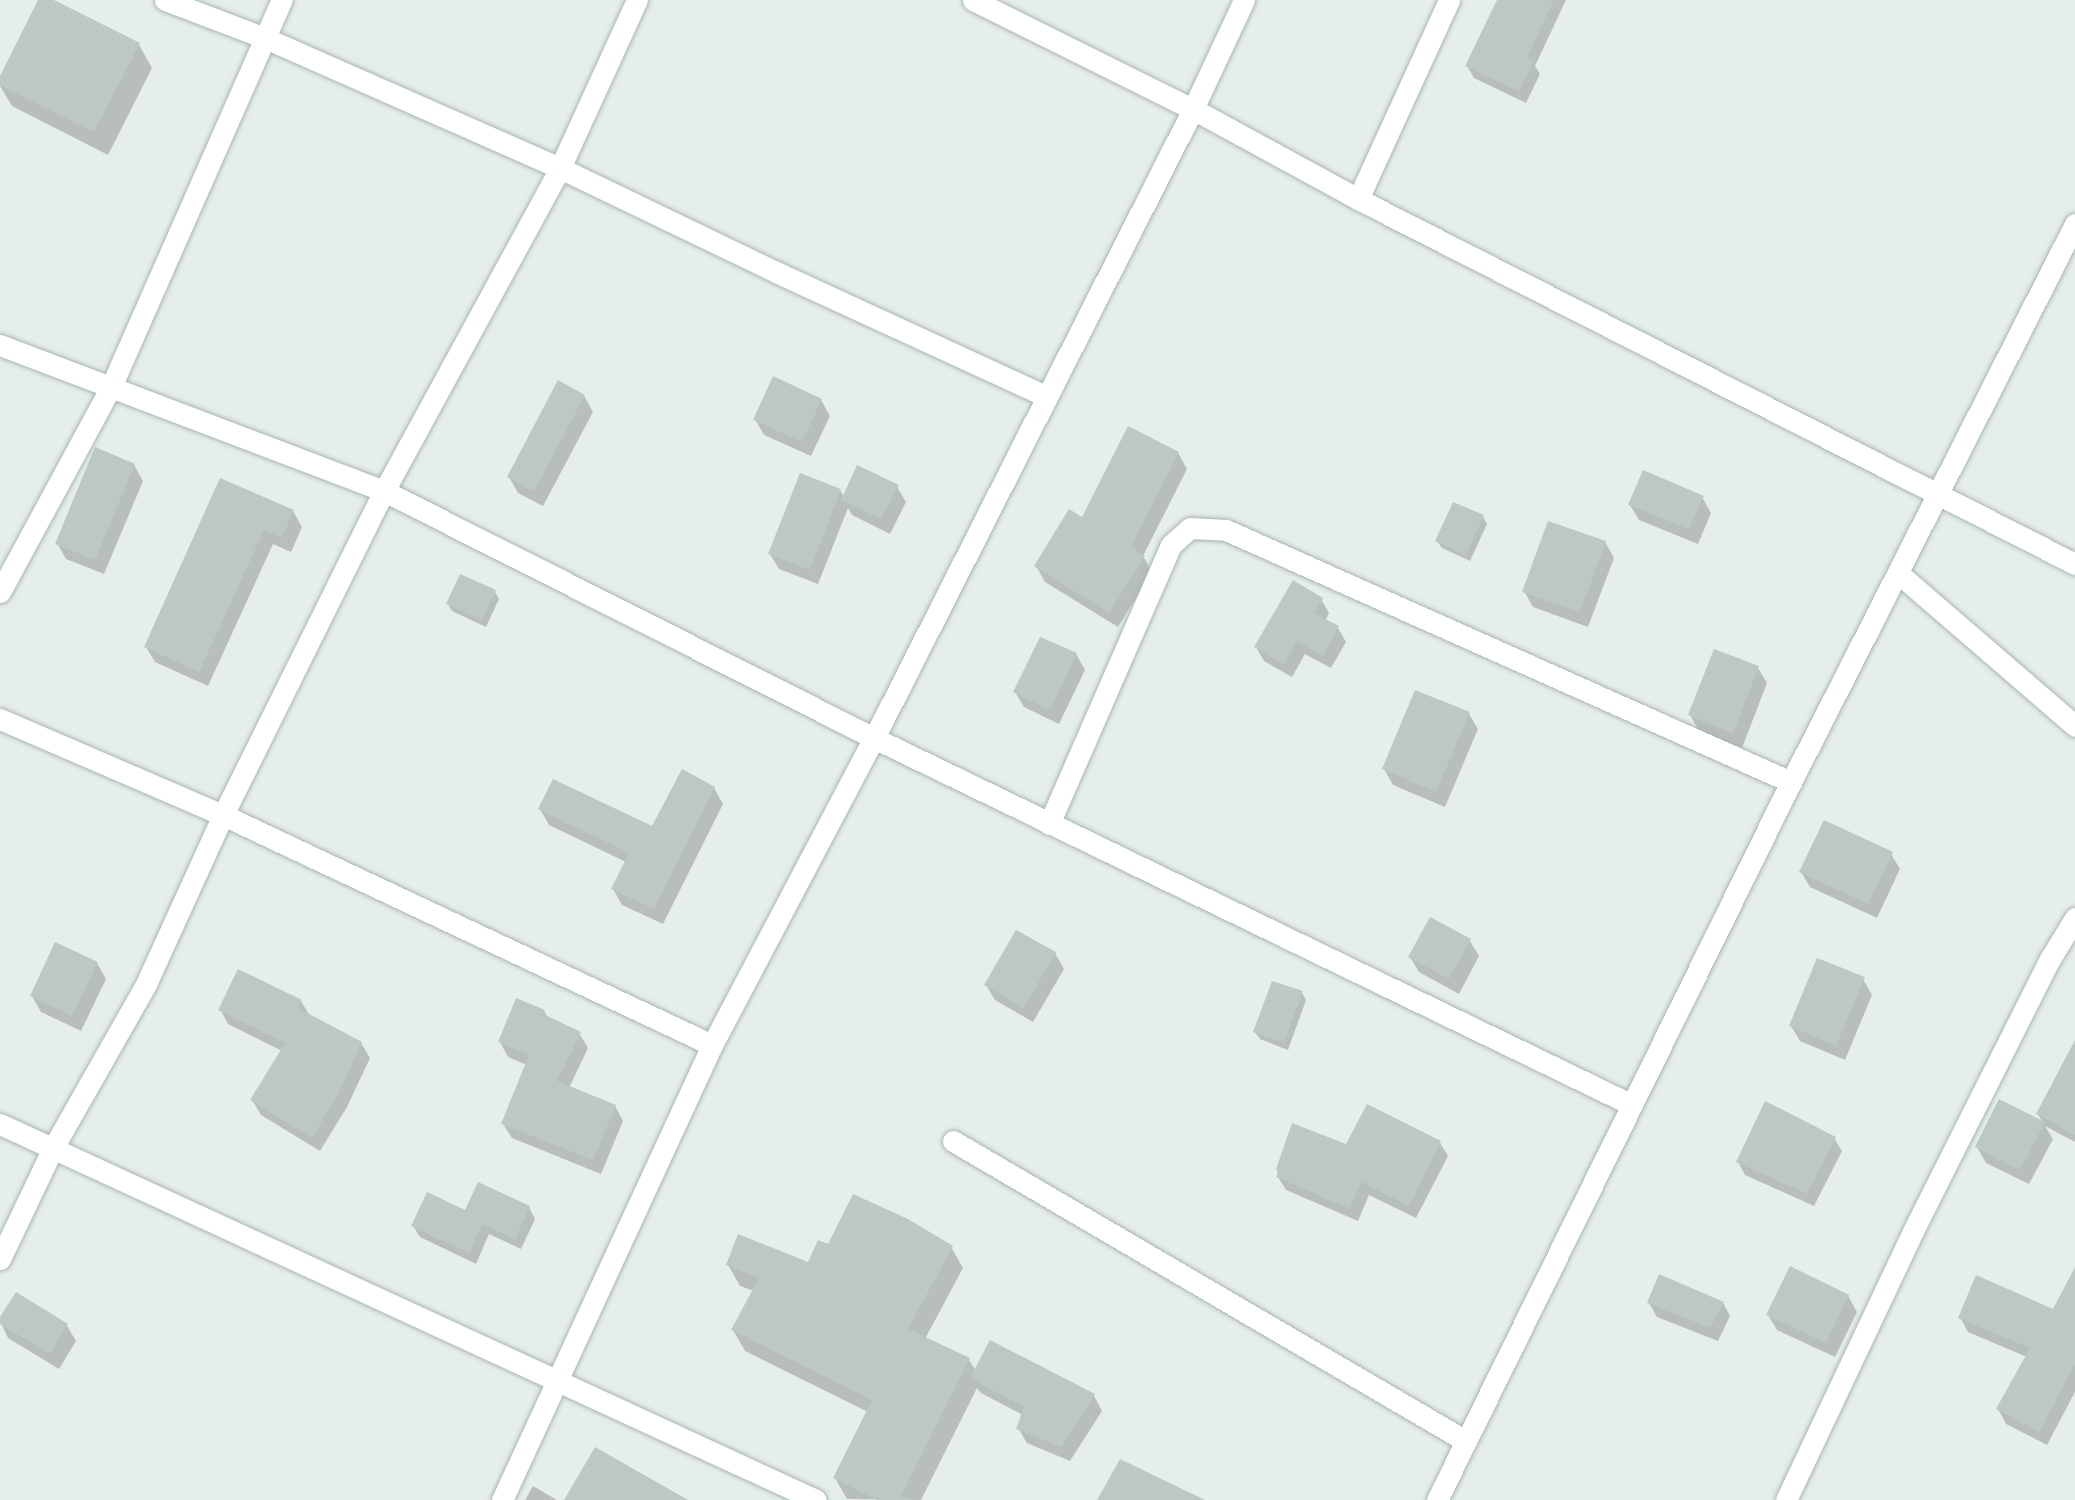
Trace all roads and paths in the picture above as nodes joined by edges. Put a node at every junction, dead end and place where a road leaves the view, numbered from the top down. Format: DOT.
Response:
graph roads {
  1 [pos="165,0"];
  2 [pos="282,0"];
  3 [pos="637,0"];
  4 [pos="973,0"];
  5 [pos="1244,0"];
  6 [pos="1449,0"];
  7 [pos="265,38"];
  8 [pos="1193,109"];
  9 [pos="560,168"];
  10 [pos="1358,199"];
  11 [pos="2075,224"];
  12 [pos="0,345"];
  13 [pos="111,387"];
  14 [pos="1046,396"];
  15 [pos="384,491"];
  16 [pos="1937,496"];
  17 [pos="2075,564"];
  18 [pos="1898,573"];
  19 [pos="0,592"];
  20 [pos="0,719"];
  21 [pos="2075,726"];
  22 [pos="874,738"];
  23 [pos="1791,782"];
  24 [pos="223,815"];
  25 [pos="1049,824"];
  26 [pos="2075,918"];
  27 [pos="712,1045"];
  28 [pos="1632,1105"];
  29 [pos="0,1124"];
  30 [pos="953,1141"];
  31 [pos="53,1148"];
  32 [pos="0,1259"];
  33 [pos="557,1381"];
  34 [pos="1464,1440"];
  35 [pos="502,1500"];
  36 [pos="816,1500"];
  37 [pos="1437,1500"];
  38 [pos="1786,1500"];
  1 -- 7 [label="street"];
  2 -- 7 [label="street"];
  3 -- 9 [label="street"];
  4 -- 8 [label="street"];
  5 -- 8 [label="street"];
  6 -- 10 [label="street"];
  7 -- 9 [label="street"];
  7 -- 13 [label="street"];
  8 -- 10 [label="street"];
  8 -- 14 [label="street"];
  9 -- 14 [label="street"];
  9 -- 15 [label="street"];
  10 -- 16 [label="street"];
  11 -- 16 [label="street"];
  12 -- 13 [label="street"];
  13 -- 15 [label="street"];
  13 -- 19 [label="street"];
  14 -- 22 [label="street"];
  15 -- 22 [label="street"];
  15 -- 24 [label="street"];
  16 -- 17 [label="street"];
  16 -- 18 [label="street"];
  18 -- 21 [label="street"];
  18 -- 23 [label="street"];
  20 -- 24 [label="street"];
  22 -- 25 [label="street"];
  22 -- 27 [label="street"];
  23 -- 25 [label="street"];
  23 -- 28 [label="street"];
  24 -- 27 [label="street"];
  24 -- 31 [label="street"];
  25 -- 28 [label="street"];
  26 -- 38 [label="street"];
  27 -- 33 [label="street"];
  28 -- 34 [label="street"];
  29 -- 31 [label="street"];
  30 -- 34 [label="street"];
  31 -- 32 [label="street"];
  31 -- 33 [label="street"];
  33 -- 35 [label="street"];
  33 -- 36 [label="street"];
  34 -- 37 [label="street"];
}
